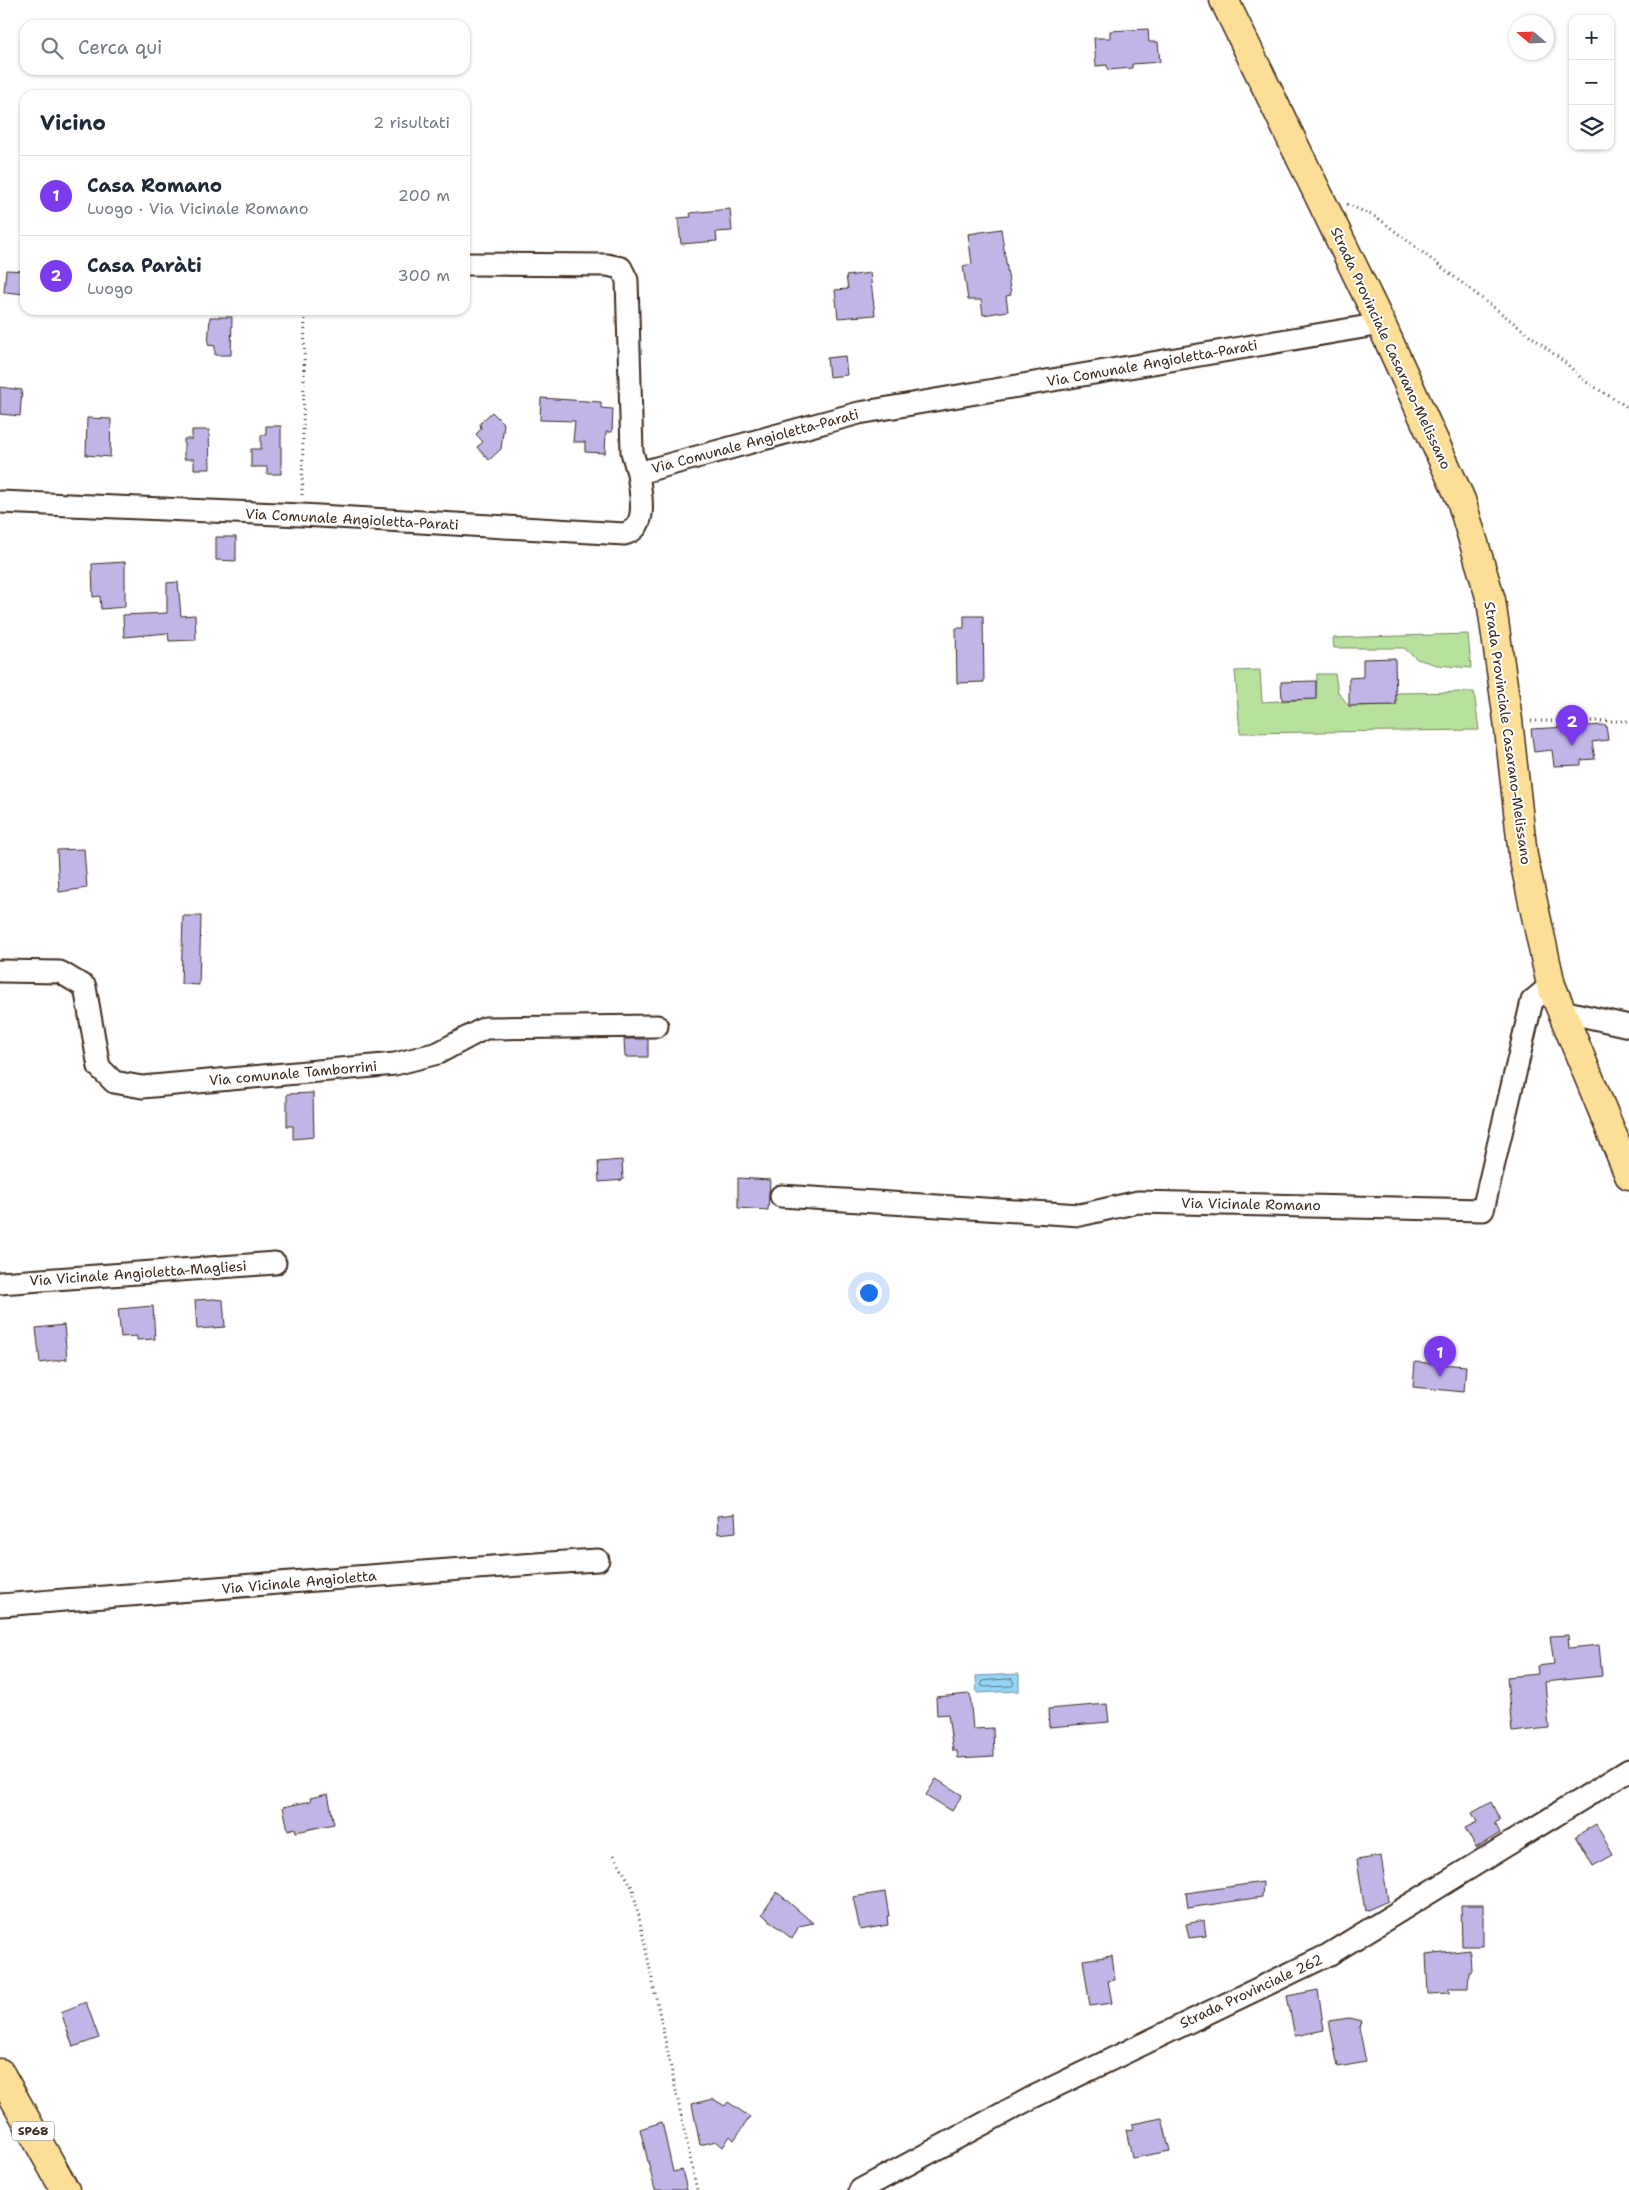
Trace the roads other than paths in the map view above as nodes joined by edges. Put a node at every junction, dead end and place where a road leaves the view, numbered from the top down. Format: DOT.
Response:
graph roads {
  1 [pos="1224,0"];
  2 [pos="470,264"];
  3 [pos="1381,324"];
  4 [pos="638,473"];
  5 [pos="0,502"];
  6 [pos="0,971"];
  7 [pos="1551,985"];
  8 [pos="1562,1011"];
  9 [pos="657,1026"];
  10 [pos="1629,1026"];
  11 [pos="1629,1175"];
  12 [pos="780,1196"];
  13 [pos="275,1263"];
  14 [pos="0,1283"];
  15 [pos="598,1560"];
  16 [pos="0,1605"];
  17 [pos="1629,1770"];
  18 [pos="0,2073"];
  19 [pos="65,2190"];
  20 [pos="860,2190"];
  1 -- 3 [label="main road, Strada Provinciale Casarano-Melissano"];
  2 -- 4 [label="street"];
  3 -- 4 [label="street, Via Comunale Angioletta-Parati"];
  3 -- 7 [label="main road, Strada Provinciale Casarano-Melissano"];
  4 -- 5 [label="street, Via Comunale Angioletta-Parati"];
  6 -- 9 [label="street, Via comunale Tamborrini"];
  7 -- 8 [label="main road, Strada Provinciale Casarano-Melissano"];
  7 -- 12 [label="street, Via Vicinale Romano"];
  8 -- 10 [label="street"];
  8 -- 11 [label="main road, Strada Provinciale Casarano-Melissano"];
  13 -- 14 [label="street, Via Vicinale Angioletta-Magliesi"];
  15 -- 16 [label="street, Via Vicinale Angioletta"];
  17 -- 20 [label="street, Strada Provinciale 262"];
  18 -- 19 [label="main road, SP68"];
}
